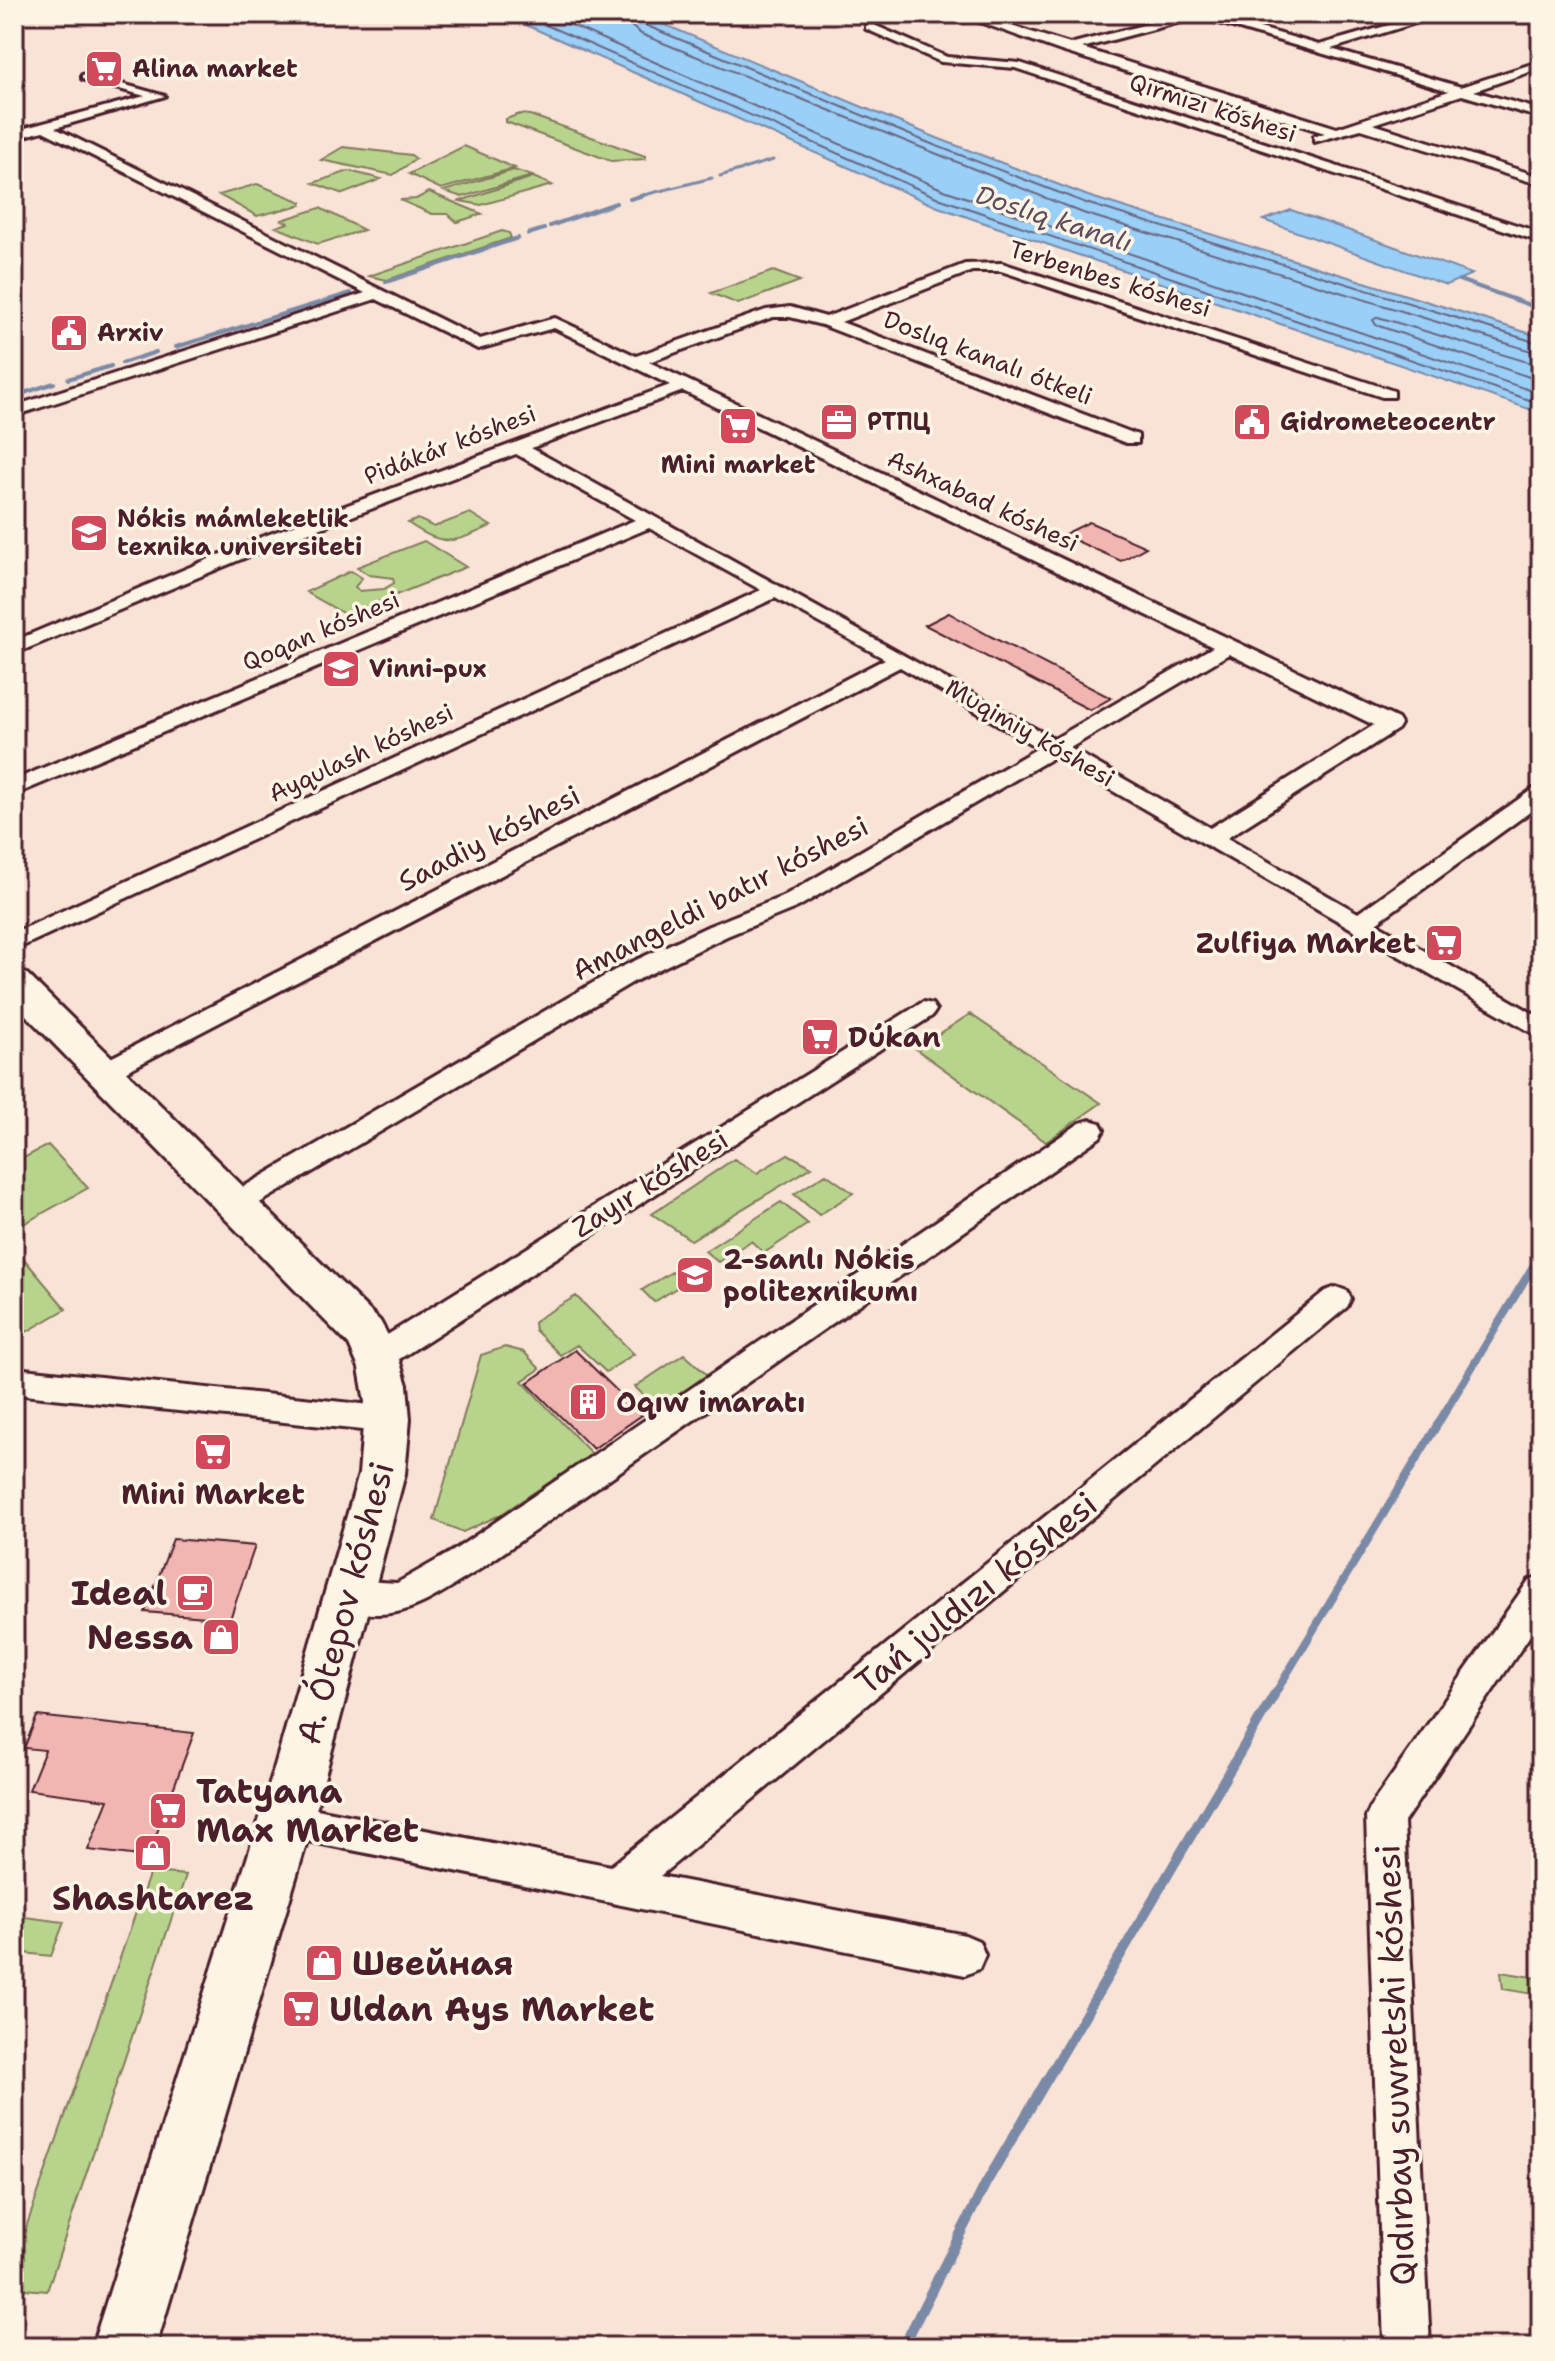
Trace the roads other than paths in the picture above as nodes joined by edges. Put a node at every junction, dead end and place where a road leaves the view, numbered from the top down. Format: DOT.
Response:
graph roads {
  1 [pos="962,14"];
  2 [pos="1138,14"];
  3 [pos="1199,14"];
  4 [pos="1440,14"];
  5 [pos="1166,22"];
  6 [pos="870,27"];
  7 [pos="1065,49"];
  8 [pos="1320,49"];
  9 [pos="1541,64"];
  10 [pos="86,77"];
  11 [pos="1462,90"];
  12 [pos="1541,114"];
  13 [pos="1359,124"];
  14 [pos="46,128"];
  15 [pos="1336,132"];
  16 [pos="14,135"];
  17 [pos="1277,153"];
  18 [pos="1541,181"];
  19 [pos="1539,236"];
  20 [pos="380,293"];
  21 [pos="827,322"];
  22 [pos="637,361"];
  23 [pos="684,385"];
  24 [pos="1388,394"];
  25 [pos="14,411"];
  26 [pos="1132,439"];
  27 [pos="514,446"];
  28 [pos="649,521"];
  29 [pos="774,591"];
  30 [pos="1231,645"];
  31 [pos="14,648"];
  32 [pos="900,659"];
  33 [pos="1057,748"];
  34 [pos="14,788"];
  35 [pos="1541,794"];
  36 [pos="1211,838"];
  37 [pos="1359,924"];
  38 [pos="14,942"];
  39 [pos="14,982"];
  40 [pos="923,1010"];
  41 [pos="1541,1029"];
  42 [pos="106,1071"];
  43 [pos="1090,1130"];
  44 [pos="236,1204"];
  45 [pos="1336,1299"];
  46 [pos="379,1356"];
  47 [pos="14,1381"];
  48 [pos="391,1420"];
  49 [pos="1541,1591"];
  50 [pos="348,1595"];
  51 [pos="286,1821"];
  52 [pos="616,1887"];
  53 [pos="965,1955"];
  54 [pos="124,2347"];
  55 [pos="1407,2347"];
  1 -- 7 [label="street"];
  2 -- 5 [label="street"];
  3 -- 5 [label="street"];
  3 -- 8 [label="street"];
  4 -- 8 [label="street"];
  5 -- 7 [label="street"];
  6 -- 17 [label="street, Qırmızı kóshesi"];
  7 -- 15 [label="street"];
  8 -- 11 [label="street"];
  9 -- 11 [label="street"];
  10 -- 14 [label="street"];
  11 -- 12 [label="street"];
  11 -- 13 [label="street"];
  13 -- 15 [label="street"];
  13 -- 18 [label="street"];
  14 -- 16 [label="street"];
  14 -- 20 [label="street"];
  15 -- 17 [label="street"];
  17 -- 19 [label="street, Qırmızı kóshesi"];
  20 -- 22 [label="street, Ashxabad kóshesi"];
  20 -- 25 [label="street"];
  21 -- 22 [label="street"];
  21 -- 24 [label="street, Terbenbes kóshesi"];
  21 -- 26 [label="street, Doslıq kanalı ótkeli"];
  22 -- 23 [label="street, Ashxabad kóshesi"];
  23 -- 27 [label="street, Pidákár kóshesi"];
  23 -- 30 [label="street, Ashxabad kóshesi"];
  27 -- 28 [label="street, Muqimiy kóshesi"];
  27 -- 31 [label="street, Pidákár kóshesi"];
  28 -- 29 [label="street, Muqimiy kóshesi"];
  28 -- 34 [label="street, Qoqan kóshesi"];
  29 -- 32 [label="street, Muqimiy kóshesi"];
  29 -- 38 [label="street, Ayqulash kóshesi"];
  30 -- 33 [label="street, Amangeldi batır kóshesi"];
  30 -- 36 [label="street, Ashxabad kóshesi"];
  32 -- 33 [label="street, Muqimiy kóshesi"];
  32 -- 42 [label="street, Saadiy kóshesi"];
  33 -- 36 [label="street, Muqimiy kóshesi"];
  33 -- 44 [label="street, Amangeldi batır kóshesi"];
  35 -- 37 [label="street"];
  36 -- 37 [label="street, Muqimiy kóshesi"];
  37 -- 41 [label="street, Muqimiy kóshesi"];
  39 -- 42 [label="main road, A. Ótepov kóshesi"];
  40 -- 46 [label="street, Zayır kóshesi"];
  42 -- 44 [label="main road, A. Ótepov kóshesi"];
  43 -- 50 [label="street"];
  44 -- 46 [label="main road, A. Ótepov kóshesi"];
  45 -- 52 [label="street, Tań juldızı kóshesi"];
  46 -- 48 [label="main road, A. Ótepov kóshesi"];
  47 -- 48 [label="street"];
  48 -- 50 [label="main road, A. Ótepov kóshesi"];
  49 -- 55 [label="street, Qıdırbay suwretshi kóshesi"];
  50 -- 51 [label="main road, A. Ótepov kóshesi"];
  51 -- 52 [label="street"];
  51 -- 54 [label="main road, A. Ótepov kóshesi"];
  52 -- 53 [label="street"];
}
